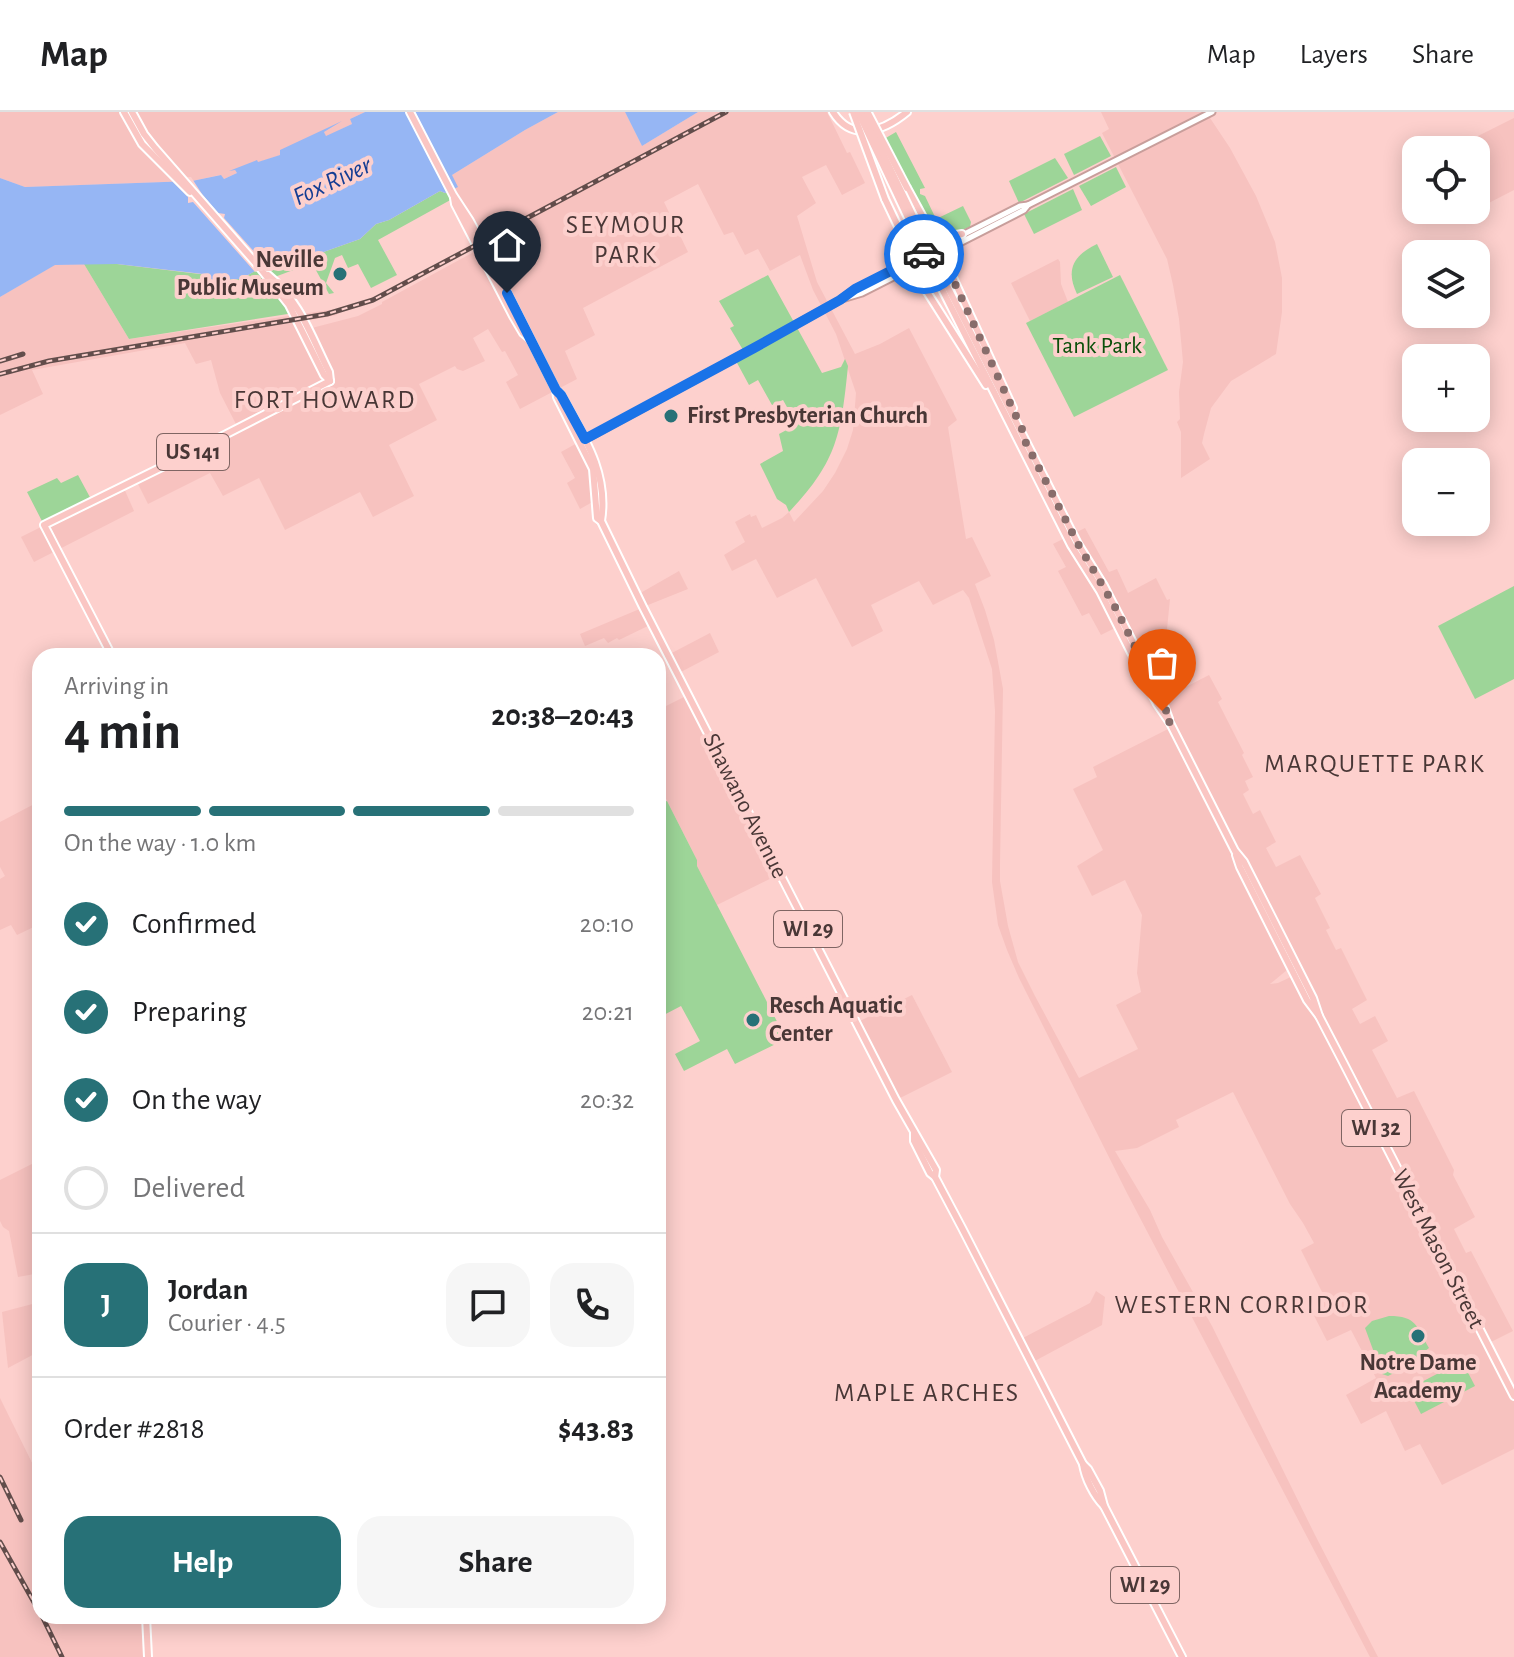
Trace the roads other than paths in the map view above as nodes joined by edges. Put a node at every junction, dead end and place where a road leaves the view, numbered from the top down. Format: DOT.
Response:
graph roads {
  1 [pos="124,112"];
  2 [pos="132,112"];
  3 [pos="410,112"];
  4 [pos="833,112"];
  5 [pos="860,112"];
  6 [pos="907,112"];
  7 [pos="1212,112"];
  8 [pos="175,174"];
  9 [pos="1028,205"];
  10 [pos="926,222"];
  11 [pos="962,234"];
  12 [pos="940,250"];
  13 [pos="914,263"];
  14 [pos="901,273"];
  15 [pos="840,300"];
  16 [pos="934,301"];
  17 [pos="1021,439"];
  18 [pos="582,441"];
  19 [pos="55,520"];
  20 [pos="50,535"];
  21 [pos="108,648"];
  22 [pos="664,648"];
  23 [pos="666,652"];
  24 [pos="1514,1396"];
  25 [pos="146,1624"];
  26 [pos="148,1657"];
  27 [pos="1182,1657"];
  1 -- 8 [label="main road, US 141"];
  2 -- 8 [label="main road, US 141"];
  3 -- 18 [label="main road, WI 29"];
  4 -- 6 [label="main road"];
  5 -- 10 [label="main road, bridge"];
  5 -- 13 [label="main road, bridge"];
  5 -- 17 [label="main road, West Mason Street, bridge"];
  7 -- 9 [label="main road"];
  8 -- 19 [label="main road, US 141"];
  9 -- 11 [label="main road"];
  9 -- 12 [label="main road"];
  10 -- 11 [label="main road"];
  10 -- 12 [label="main road"];
  11 -- 12 [label="main road"];
  12 -- 13 [label="main road"];
  12 -- 17 [label="main road, WI 32"];
  13 -- 14 [label="main road"];
  13 -- 15 [label="main road"];
  13 -- 16 [label="main road, WI 32"];
  14 -- 15 [label="main road"];
  14 -- 16 [label="main road"];
  15 -- 18 [label="main road"];
  16 -- 17 [label="main road, WI 32"];
  17 -- 24 [label="main road, West Mason Street / WI 32"];
  18 -- 22 [label="main road, Shawano Avenue / WI 29"];
  19 -- 20 [label="main road"];
  19 -- 20 [label="main road, US 141"];
  20 -- 21 [label="main road, US 141"];
  23 -- 27 [label="main road, Shawano Avenue / WI 29"];
  25 -- 26 [label="main road"];
}
